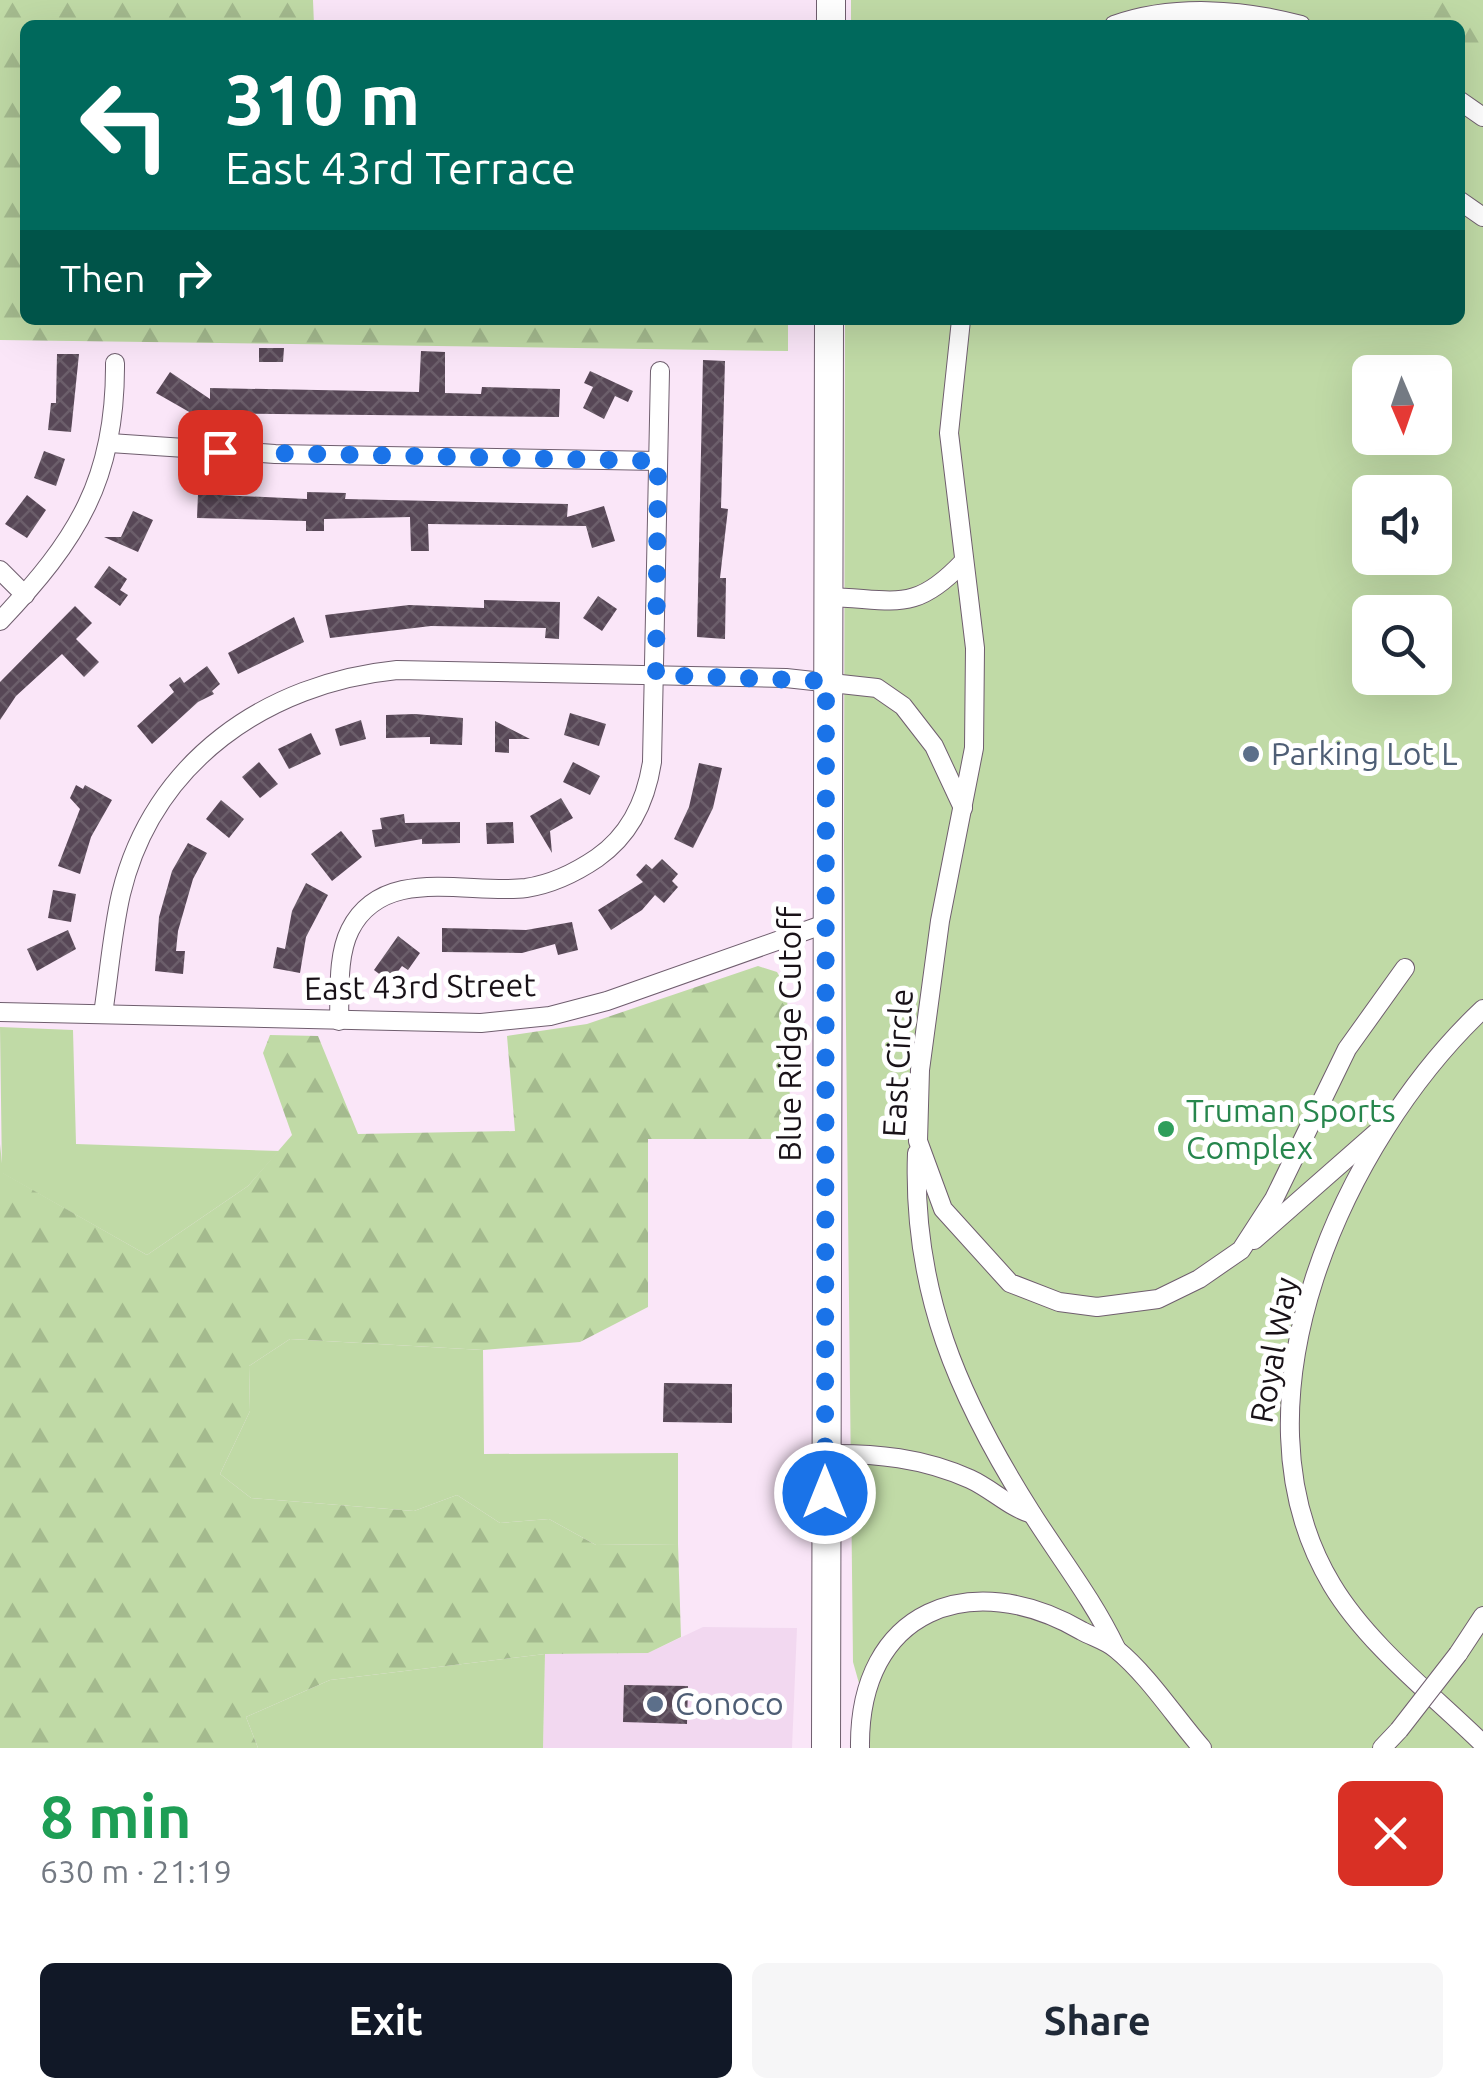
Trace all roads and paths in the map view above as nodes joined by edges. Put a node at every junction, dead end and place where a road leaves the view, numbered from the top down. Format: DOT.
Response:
graph roads {
  1 [pos="1141,20"];
  2 [pos="1284,20"];
  3 [pos="829,325"];
  4 [pos="960,325"];
  5 [pos="116,363"];
  6 [pos="660,371"];
  7 [pos="110,443"];
  8 [pos="658,461"];
  9 [pos="963,562"];
  10 [pos="0,570"];
  11 [pos="25,595"];
  12 [pos="829,596"];
  13 [pos="0,621"];
  14 [pos="656,675"];
  15 [pos="826,681"];
  16 [pos="964,809"];
  17 [pos="826,924"];
  18 [pos="1406,968"];
  19 [pos="1483,1010"];
  20 [pos="0,1012"];
  21 [pos="103,1014"];
  22 [pos="339,1020"];
  23 [pos="1391,1119"];
  24 [pos="918,1141"];
  25 [pos="1241,1250"];
  26 [pos="825,1454"];
  27 [pos="1032,1514"];
  28 [pos="1483,1616"];
  29 [pos="1116,1648"];
  30 [pos="1483,1744"];
  31 [pos="826,1748"];
  32 [pos="860,1748"];
  33 [pos="1202,1748"];
  34 [pos="1382,1748"];
  1 -- 2 [label="street"];
  3 -- 12 [label="main road, Blue Ridge Cutoff"];
  4 -- 9 [label="street, East Circle"];
  5 -- 7 [label="street"];
  6 -- 8 [label="street"];
  7 -- 8 [label="street"];
  7 -- 11 [label="street"];
  8 -- 14 [label="street"];
  9 -- 12 [label="street"];
  9 -- 16 [label="street, East Circle"];
  10 -- 11 [label="street"];
  11 -- 13 [label="street"];
  12 -- 15 [label="main road, Blue Ridge Cutoff"];
  14 -- 15 [label="street"];
  14 -- 21 [label="street"];
  14 -- 22 [label="street"];
  15 -- 16 [label="street"];
  15 -- 17 [label="main road, Blue Ridge Cutoff"];
  16 -- 24 [label="street, East Circle"];
  17 -- 22 [label="street, East 43rd Street"];
  17 -- 26 [label="main road, Blue Ridge Cutoff"];
  18 -- 25 [label="street, East Circle"];
  19 -- 23 [label="street, Royal Way"];
  20 -- 21 [label="street, East 43rd Street"];
  21 -- 22 [label="street, East 43rd Street"];
  23 -- 25 [label="street, East Circle"];
  23 -- 30 [label="street, Royal Way"];
  24 -- 25 [label="street, East Circle"];
  24 -- 27 [label="street"];
  26 -- 27 [label="street"];
  26 -- 31 [label="main road, Blue Ridge Cutoff"];
  27 -- 29 [label="street"];
  28 -- 34 [label="street, bridge"];
  29 -- 32 [label="street"];
  29 -- 33 [label="street"];
}
